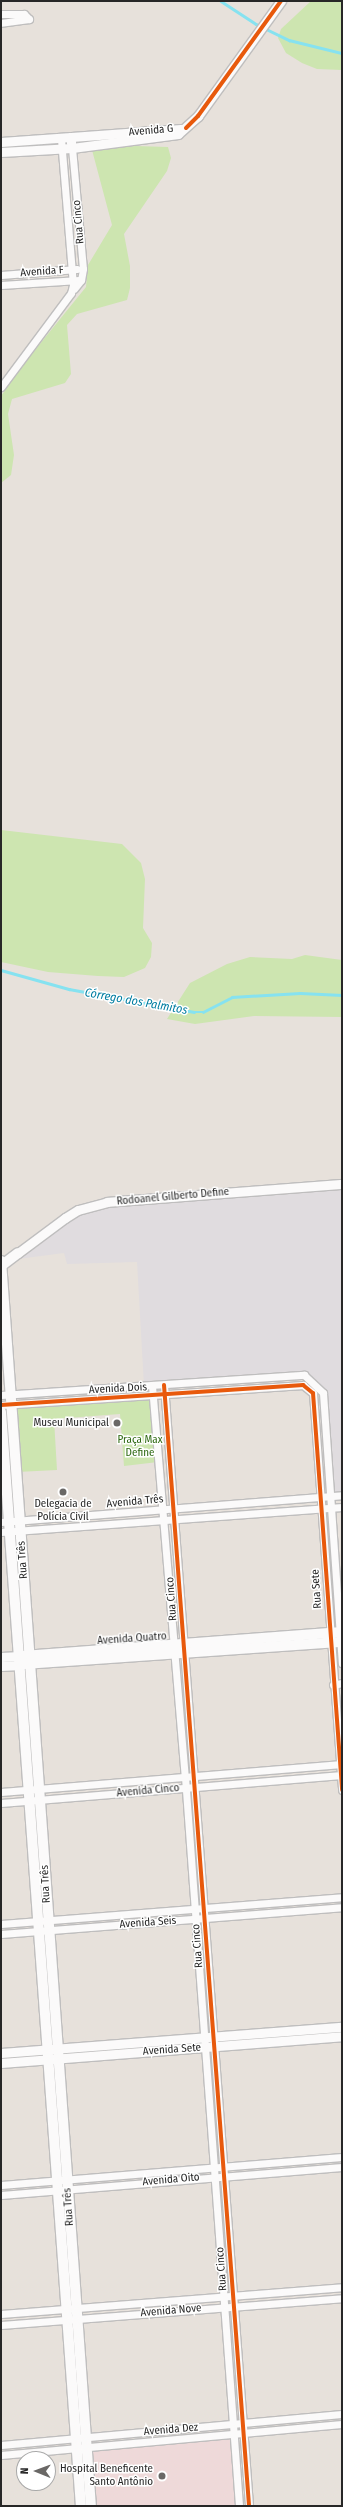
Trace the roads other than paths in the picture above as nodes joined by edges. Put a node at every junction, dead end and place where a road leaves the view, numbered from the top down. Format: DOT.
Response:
graph roads {
  1 [pos="281,1"];
  2 [pos="1,14"];
  3 [pos="1,23"];
  4 [pos="186,128"];
  5 [pos="66,138"];
  6 [pos="1,142"];
  7 [pos="72,148"];
  8 [pos="61,149"];
  9 [pos="1,152"];
  10 [pos="83,269"];
  11 [pos="74,270"];
  12 [pos="1,275"];
  13 [pos="77,280"];
  14 [pos="1,285"];
  15 [pos="1,387"];
  16 [pos="342,1184"];
  17 [pos="18,1253"];
  18 [pos="1,1256"];
  19 [pos="1,1261"];
  20 [pos="1,1266"];
  21 [pos="164,1385"];
  22 [pos="152,1386"];
  23 [pos="310,1386"];
  24 [pos="165,1394"];
  25 [pos="152,1396"];
  26 [pos="6,1399"];
  27 [pos="1,1412"];
  28 [pos="315,1420"];
  29 [pos="324,1420"];
  30 [pos="326,1452"];
  31 [pos="317,1454"];
  32 [pos="342,1495"];
  33 [pos="329,1496"];
  34 [pos="320,1497"];
  35 [pos="342,1506"];
  36 [pos="174,1508"];
  37 [pos="320,1508"];
  38 [pos="330,1508"];
  39 [pos="163,1509"];
  40 [pos="175,1519"];
  41 [pos="164,1520"];
  42 [pos="20,1521"];
  43 [pos="5,1527"];
  44 [pos="21,1531"];
  45 [pos="333,1550"];
  46 [pos="323,1551"];
  47 [pos="329,1632"];
  48 [pos="341,1632"];
  49 [pos="269,1642"];
  50 [pos="337,1643"];
  51 [pos="179,1649"];
  52 [pos="1,1657"];
  53 [pos="25,1660"];
  54 [pos="342,1663"];
  55 [pos="1,1666"];
  56 [pos="342,1683"];
  57 [pos="333,1684"];
  58 [pos="188,1699"];
  59 [pos="178,1700"];
  60 [pos="339,1721"];
  61 [pos="181,1734"];
  62 [pos="191,1734"];
  63 [pos="341,1765"];
  64 [pos="341,1775"];
  65 [pos="185,1777"];
  66 [pos="194,1777"];
  67 [pos="185,1788"];
  68 [pos="195,1788"];
  69 [pos="35,1789"];
  70 [pos="342,1790"];
  71 [pos="1,1792"];
  72 [pos="36,1800"];
  73 [pos="1,1803"];
  74 [pos="199,1839"];
  75 [pos="189,1840"];
  76 [pos="342,1897"];
  77 [pos="273,1902"];
  78 [pos="342,1907"];
  79 [pos="205,1908"];
  80 [pos="194,1909"];
  81 [pos="274,1912"];
  82 [pos="205,1918"];
  83 [pos="194,1919"];
  84 [pos="1,1924"];
  85 [pos="44,1926"];
  86 [pos="1,1934"];
  87 [pos="342,2027"];
  88 [pos="342,2036"];
  89 [pos="214,2042"];
  90 [pos="203,2043"];
  91 [pos="1,2053"];
  92 [pos="53,2054"];
  93 [pos="1,2063"];
  94 [pos="218,2088"];
  95 [pos="206,2089"];
  96 [pos="342,2157"];
  97 [pos="223,2166"];
  98 [pos="212,2167"];
  99 [pos="342,2167"];
  100 [pos="224,2176"];
  101 [pos="213,2177"];
  102 [pos="1,2184"];
  103 [pos="62,2184"];
  104 [pos="1,2195"];
  105 [pos="217,2228"];
  106 [pos="228,2228"];
  107 [pos="342,2287"];
  108 [pos="233,2296"];
  109 [pos="222,2297"];
  110 [pos="342,2298"];
  111 [pos="234,2306"];
  112 [pos="223,2307"];
  113 [pos="1,2314"];
  114 [pos="72,2314"];
  115 [pos="1,2325"];
  116 [pos="342,2414"];
  117 [pos="243,2423"];
  118 [pos="232,2424"];
  119 [pos="342,2424"];
  120 [pos="233,2432"];
  121 [pos="243,2432"];
  122 [pos="81,2442"];
  123 [pos="1,2446"];
  124 [pos="1,2455"];
  125 [pos="238,2488"];
  126 [pos="248,2488"];
  127 [pos="81,2506"];
  128 [pos="91,2506"];
  129 [pos="239,2506"];
  130 [pos="249,2506"];
  1 -- 4 [label="street"];
  2 -- 3 [label="street"];
  4 -- 5 [label="street, Avenida G"];
  4 -- 7 [label="street, Avenida G"];
  5 -- 6 [label="street, Avenida G"];
  5 -- 7 [label="street"];
  5 -- 8 [label="street, Rua Cinco"];
  7 -- 8 [label="street, Avenida G"];
  7 -- 10 [label="street, Rua Cinco"];
  8 -- 9 [label="street, Avenida G"];
  8 -- 11 [label="street, Rua Cinco"];
  10 -- 11 [label="street, Avenida F"];
  10 -- 13 [label="street, Rua Cinco"];
  11 -- 12 [label="street, Avenida F"];
  11 -- 13 [label="street, Rua Cinco"];
  13 -- 14 [label="street, Avenida F"];
  13 -- 15 [label="street, Rua Cinco"];
  16 -- 17 [label="street, Rodoanel Gilberto Define"];
  17 -- 18 [label="main road, Rodoanel Gilberto Define"];
  17 -- 20 [label="main road, Rodoanel Gilberto Define"];
  19 -- 20 [label="main road, Rua Três"];
  20 -- 26 [label="main road, Rua Três"];
  21 -- 22 [label="street, Avenida Dois"];
  21 -- 23 [label="street, Avenida Dois"];
  21 -- 24 [label="street, Rua Cinco"];
  22 -- 25 [label="street, Rua Cinco"];
  22 -- 26 [label="street, Avenida Dois"];
  23 -- 24 [label="street, Avenida Dois"];
  23 -- 28 [label="street, Rua Sete"];
  23 -- 29 [label="street, Rua Sete"];
  24 -- 25 [label="street, Avenida Dois"];
  24 -- 36 [label="street, Rua Cinco"];
  25 -- 26 [label="street, Avenida Dois"];
  25 -- 39 [label="street, Rua Cinco"];
  26 -- 42 [label="main road, Rua Três"];
  27 -- 43 [label="main road, Rua Três"];
  28 -- 29 [label="street"];
  28 -- 31 [label="street, Rua Sete"];
  29 -- 30 [label="street, Rua Sete"];
  30 -- 31 [label="street"];
  30 -- 33 [label="street, Rua Sete"];
  31 -- 34 [label="street, Rua Sete"];
  32 -- 33 [label="street, Avenida Três"];
  33 -- 34 [label="street, Avenida Três"];
  33 -- 38 [label="street, Rua Sete"];
  34 -- 36 [label="street, Avenida Três"];
  34 -- 37 [label="street, Rua Sete"];
  35 -- 38 [label="street, Avenida Três"];
  36 -- 39 [label="street, Avenida Três"];
  36 -- 40 [label="street, Rua Cinco"];
  37 -- 38 [label="street, Avenida Três"];
  37 -- 40 [label="street, Avenida Três"];
  37 -- 46 [label="street, Rua Sete"];
  38 -- 45 [label="street, Rua Sete"];
  39 -- 41 [label="street, Rua Cinco"];
  39 -- 42 [label="street, Avenida Três"];
  40 -- 41 [label="street, Avenida Três"];
  40 -- 51 [label="street, Rua Cinco"];
  41 -- 44 [label="street, Avenida Três"];
  41 -- 51 [label="street, Rua Cinco"];
  42 -- 43 [label="street, Avenida Três"];
  42 -- 44 [label="main road, Rua Três"];
  43 -- 44 [label="street, Avenida Três"];
  43 -- 53 [label="main road, Rua Três"];
  44 -- 53 [label="main road, Rua Três"];
  45 -- 46 [label="street"];
  45 -- 48 [label="street, Rua Sete"];
  46 -- 47 [label="street, Rua Sete"];
  47 -- 48 [label="main road, Avenida Quatro"];
  47 -- 49 [label="main road, Avenida Quatro"];
  47 -- 50 [label="street, Rua Sete"];
  48 -- 50 [label="street, Rua Sete"];
  49 -- 50 [label="main road, Avenida Quatro"];
  49 -- 51 [label="main road, Avenida Quatro"];
  50 -- 54 [label="street, Rua Sete"];
  50 -- 57 [label="street, Rua Sete"];
  51 -- 53 [label="main road, Avenida Quatro"];
  51 -- 58 [label="street, Rua Cinco"];
  51 -- 59 [label="street, Rua Cinco"];
  52 -- 53 [label="street, Avenida Quatro"];
  53 -- 55 [label="street, Avenida Quatro"];
  53 -- 69 [label="main road, Rua Três"];
  56 -- 57 [label="street"];
  57 -- 60 [label="street, Rua Sete"];
  58 -- 59 [label="street"];
  58 -- 62 [label="street, Rua Cinco"];
  59 -- 61 [label="street, Rua Cinco"];
  60 -- 63 [label="street, Rua Sete"];
  61 -- 62 [label="street"];
  61 -- 65 [label="street, Rua Cinco"];
  62 -- 66 [label="street, Rua Cinco"];
  63 -- 64 [label="street, Rua Sete"];
  63 -- 66 [label="street, Avenida Cinco"];
  64 -- 68 [label="street, Avenida Cinco"];
  64 -- 70 [label="street, Rua Sete"];
  65 -- 66 [label="street, Avenida Cinco"];
  65 -- 67 [label="street, Rua Cinco"];
  65 -- 69 [label="street, Avenida Cinco"];
  66 -- 68 [label="street, Rua Cinco"];
  67 -- 68 [label="street, Avenida Cinco"];
  67 -- 72 [label="street, Avenida Cinco"];
  67 -- 75 [label="street, Rua Cinco"];
  68 -- 74 [label="street, Rua Cinco"];
  69 -- 71 [label="street, Avenida Cinco"];
  69 -- 72 [label="main road, Rua Três"];
  72 -- 73 [label="street, Avenida Cinco"];
  72 -- 85 [label="main road, Rua Três"];
  74 -- 75 [label="street"];
  74 -- 79 [label="street, Rua Cinco"];
  75 -- 80 [label="street, Rua Cinco"];
  76 -- 77 [label="street, Avenida Seis"];
  77 -- 79 [label="street, Avenida Seis"];
  77 -- 81 [label="street"];
  78 -- 81 [label="street, Avenida Seis"];
  79 -- 80 [label="street, Avenida Seis"];
  79 -- 82 [label="street, Rua Cinco"];
  80 -- 83 [label="street, Rua Cinco"];
  80 -- 85 [label="street, Avenida Seis"];
  81 -- 82 [label="street, Avenida Seis"];
  82 -- 83 [label="street, Avenida Seis"];
  82 -- 89 [label="street, Rua Cinco"];
  83 -- 85 [label="street, Avenida Seis"];
  83 -- 90 [label="street, Rua Cinco"];
  84 -- 85 [label="street, Avenida Seis"];
  85 -- 86 [label="street, Avenida Seis"];
  85 -- 92 [label="main road, Rua Três"];
  87 -- 89 [label="street, Avenida Sete"];
  88 -- 89 [label="street, Avenida Sete"];
  89 -- 90 [label="street, Avenida Sete"];
  89 -- 94 [label="street, Rua Cinco"];
  90 -- 92 [label="street, Avenida Sete"];
  90 -- 95 [label="street, Rua Cinco"];
  91 -- 92 [label="street, Avenida Sete"];
  92 -- 93 [label="street, Avenida Sete"];
  92 -- 103 [label="main road, Rua Três"];
  94 -- 95 [label="street"];
  94 -- 97 [label="street, Rua Cinco"];
  95 -- 98 [label="street, Rua Cinco"];
  96 -- 97 [label="street, Avenida Oito"];
  97 -- 98 [label="street, Avenida Oito"];
  97 -- 100 [label="street, Rua Cinco"];
  98 -- 101 [label="street, Rua Cinco"];
  98 -- 103 [label="street, Avenida Oito"];
  99 -- 100 [label="street, Avenida Oito"];
  100 -- 101 [label="street, Avenida Oito"];
  100 -- 106 [label="street, Rua Cinco"];
  101 -- 103 [label="street, Avenida Oito"];
  101 -- 105 [label="street, Rua Cinco"];
  102 -- 103 [label="street, Avenida Oito"];
  103 -- 104 [label="street, Avenida Oito"];
  103 -- 114 [label="main road, Rua Três"];
  105 -- 106 [label="street"];
  105 -- 109 [label="street, Rua Cinco"];
  106 -- 108 [label="street, Rua Cinco"];
  107 -- 108 [label="street, Avenida Nove"];
  108 -- 109 [label="street, Avenida Nove"];
  108 -- 111 [label="street, Rua Cinco"];
  109 -- 112 [label="street, Rua Cinco"];
  109 -- 114 [label="street, Avenida Nove"];
  110 -- 111 [label="street, Avenida Nove"];
  111 -- 112 [label="street, Avenida Nove"];
  111 -- 117 [label="street, Rua Cinco"];
  112 -- 114 [label="street, Avenida Nove"];
  112 -- 118 [label="street, Rua Cinco"];
  113 -- 114 [label="street, Avenida Nove"];
  114 -- 115 [label="street, Avenida Nove"];
  114 -- 122 [label="main road, Rua Três"];
  116 -- 117 [label="street, Avenida Dez"];
  117 -- 118 [label="street, Avenida Dez"];
  117 -- 121 [label="street, Rua Cinco"];
  118 -- 120 [label="street, Rua Cinco"];
  118 -- 122 [label="street, Avenida Dez"];
  119 -- 121 [label="street, Avenida Dez"];
  120 -- 121 [label="street, Avenida Dez"];
  120 -- 122 [label="street, Avenida Dez"];
  120 -- 125 [label="street, Rua Cinco"];
  121 -- 126 [label="street, Rua Cinco"];
  122 -- 123 [label="street, Avenida Dez"];
  122 -- 124 [label="street, Avenida Dez"];
  122 -- 127 [label="main road, Rua Três"];
  122 -- 128 [label="main road, Rua Três"];
  125 -- 126 [label="street"];
  125 -- 129 [label="street, Rua Cinco"];
  126 -- 130 [label="street, Rua Cinco"];
}
